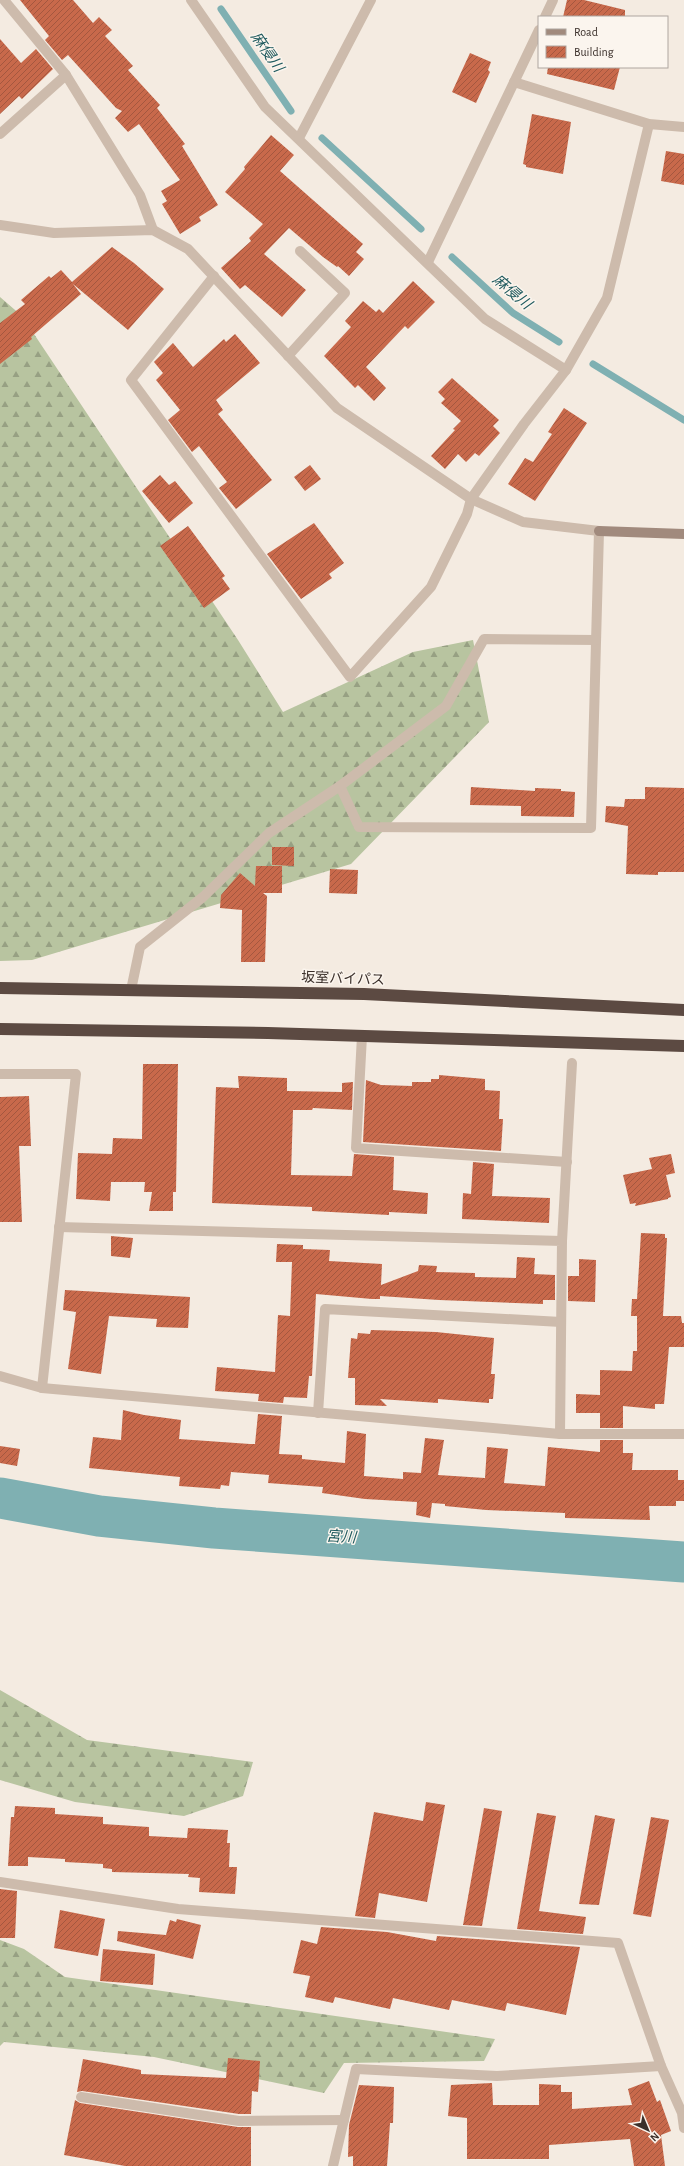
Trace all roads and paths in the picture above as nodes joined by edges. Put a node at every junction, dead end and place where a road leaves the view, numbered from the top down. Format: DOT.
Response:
graph roads {
  1 [pos="4,0"];
  2 [pos="371,0"];
  3 [pos="553,0"];
  4 [pos="196,2"];
  5 [pos="545,16"];
  6 [pos="538,32"];
  7 [pos="66,75"];
  8 [pos="514,82"];
  9 [pos="649,124"];
  10 [pos="684,127"];
  11 [pos="0,134"];
  12 [pos="299,138"];
  13 [pos="0,225"];
  14 [pos="153,230"];
  15 [pos="300,251"];
  16 [pos="428,262"];
  17 [pos="214,276"];
  18 [pos="288,356"];
  19 [pos="566,370"];
  20 [pos="471,499"];
  21 [pos="599,531"];
  22 [pos="684,534"];
  23 [pos="596,640"];
  24 [pos="340,786"];
  25 [pos="0,988"];
  26 [pos="131,990"];
  27 [pos="684,1010"];
  28 [pos="0,1029"];
  29 [pos="362,1036"];
  30 [pos="684,1046"];
  31 [pos="572,1063"];
  32 [pos="0,1074"];
  33 [pos="567,1162"];
  34 [pos="60,1227"];
  35 [pos="562,1241"];
  36 [pos="561,1322"];
  37 [pos="0,1376"];
  38 [pos="42,1388"];
  39 [pos="318,1413"];
  40 [pos="560,1434"];
  41 [pos="684,1434"];
  42 [pos="0,1882"];
  43 [pos="661,2066"];
  44 [pos="81,2097"];
  45 [pos="344,2120"];
  46 [pos="684,2128"];
  47 [pos="333,2166"];
  1 -- 7 [label="street"];
  2 -- 12 [label="street"];
  3 -- 5 [label="street"];
  4 -- 12 [label="street"];
  6 -- 8 [label="street"];
  7 -- 11 [label="street"];
  7 -- 14 [label="street"];
  8 -- 9 [label="street"];
  8 -- 16 [label="street"];
  9 -- 10 [label="street"];
  9 -- 19 [label="street"];
  12 -- 16 [label="street"];
  13 -- 14 [label="street"];
  14 -- 17 [label="street"];
  15 -- 18 [label="street"];
  16 -- 19 [label="street"];
  17 -- 18 [label="street"];
  17 -- 20 [label="street"];
  18 -- 20 [label="street"];
  19 -- 20 [label="street"];
  20 -- 21 [label="street"];
  21 -- 22 [label="street"];
  21 -- 23 [label="street"];
  23 -- 24 [label="street"];
  23 -- 24 [label="street"];
  24 -- 26 [label="street"];
  25 -- 26 [label="highway, 坂室バイパス"];
  26 -- 27 [label="highway, 坂室バイパス"];
  28 -- 29 [label="highway"];
  29 -- 30 [label="highway"];
  29 -- 33 [label="street"];
  31 -- 33 [label="street"];
  32 -- 34 [label="street"];
  33 -- 35 [label="street"];
  34 -- 35 [label="street"];
  34 -- 38 [label="street"];
  35 -- 36 [label="street"];
  36 -- 39 [label="street"];
  36 -- 40 [label="street"];
  37 -- 38 [label="street"];
  38 -- 39 [label="street"];
  39 -- 40 [label="street"];
  40 -- 41 [label="street"];
  42 -- 43 [label="street"];
  43 -- 45 [label="street"];
  43 -- 46 [label="street"];
  44 -- 45 [label="street"];
  45 -- 47 [label="street"];
}
